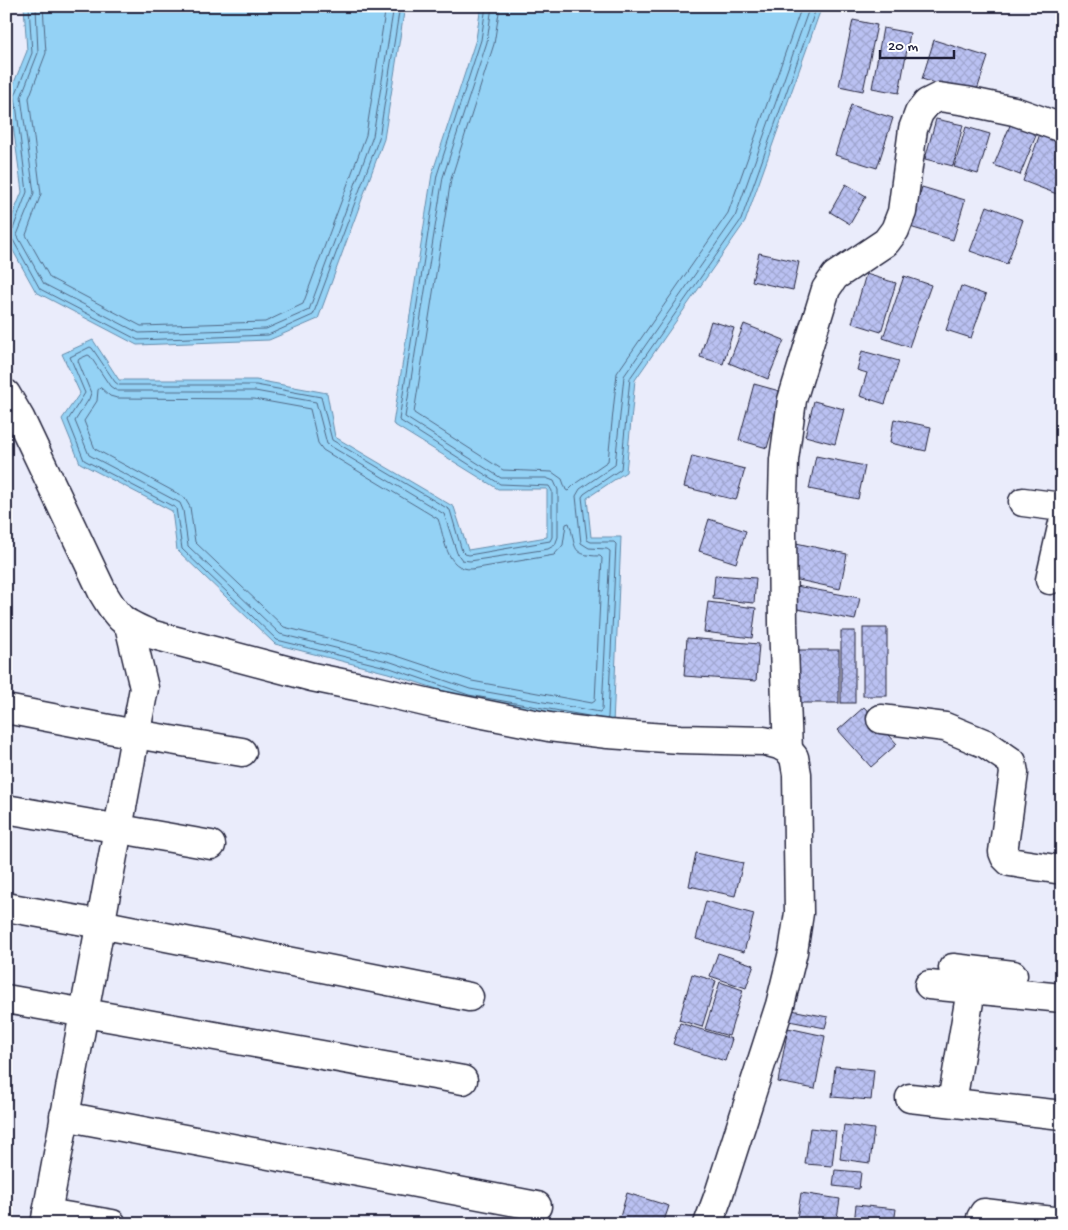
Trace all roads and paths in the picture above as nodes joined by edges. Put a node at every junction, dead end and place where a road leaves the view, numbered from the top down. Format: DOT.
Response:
graph roads {
  1 [pos="1062,128"];
  2 [pos="6,394"];
  3 [pos="1023,502"];
  4 [pos="1062,507"];
  5 [pos="1062,527"];
  6 [pos="1050,580"];
  7 [pos="139,629"];
  8 [pos="6,709"];
  9 [pos="881,719"];
  10 [pos="135,734"];
  11 [pos="788,750"];
  12 [pos="242,752"];
  13 [pos="6,809"];
  14 [pos="118,828"];
  15 [pos="211,845"];
  16 [pos="1062,870"];
  17 [pos="6,907"];
  18 [pos="100,924"];
  19 [pos="953,968"];
  20 [pos="1062,980"];
  21 [pos="929,986"];
  22 [pos="971,990"];
  23 [pos="469,997"];
  24 [pos="6,998"];
  25 [pos="1062,998"];
  26 [pos="84,1013"];
  27 [pos="463,1080"];
  28 [pos="910,1098"];
  29 [pos="952,1102"];
  30 [pos="1062,1115"];
  31 [pos="64,1116"];
  32 [pos="537,1206"];
  33 [pos="46,1218"];
  34 [pos="1062,1222"];
  35 [pos="112,1224"];
  36 [pos="708,1224"];
  37 [pos="980,1224"];
  1 -- 11 [label="street"];
  2 -- 7 [label="street"];
  3 -- 4 [label="street"];
  5 -- 6 [label="street"];
  7 -- 10 [label="street"];
  7 -- 11 [label="street"];
  8 -- 10 [label="street"];
  9 -- 16 [label="street"];
  10 -- 12 [label="street"];
  10 -- 14 [label="street"];
  11 -- 36 [label="street"];
  13 -- 14 [label="street"];
  14 -- 15 [label="street"];
  14 -- 18 [label="street"];
  17 -- 18 [label="street"];
  18 -- 23 [label="street"];
  18 -- 26 [label="street"];
  19 -- 20 [label="street"];
  21 -- 22 [label="street"];
  22 -- 25 [label="street"];
  22 -- 29 [label="street"];
  24 -- 26 [label="street"];
  26 -- 27 [label="street"];
  26 -- 31 [label="street"];
  28 -- 29 [label="street"];
  29 -- 30 [label="street"];
  31 -- 32 [label="street"];
  31 -- 33 [label="street"];
  33 -- 35 [label="street"];
  34 -- 37 [label="street"];
}
